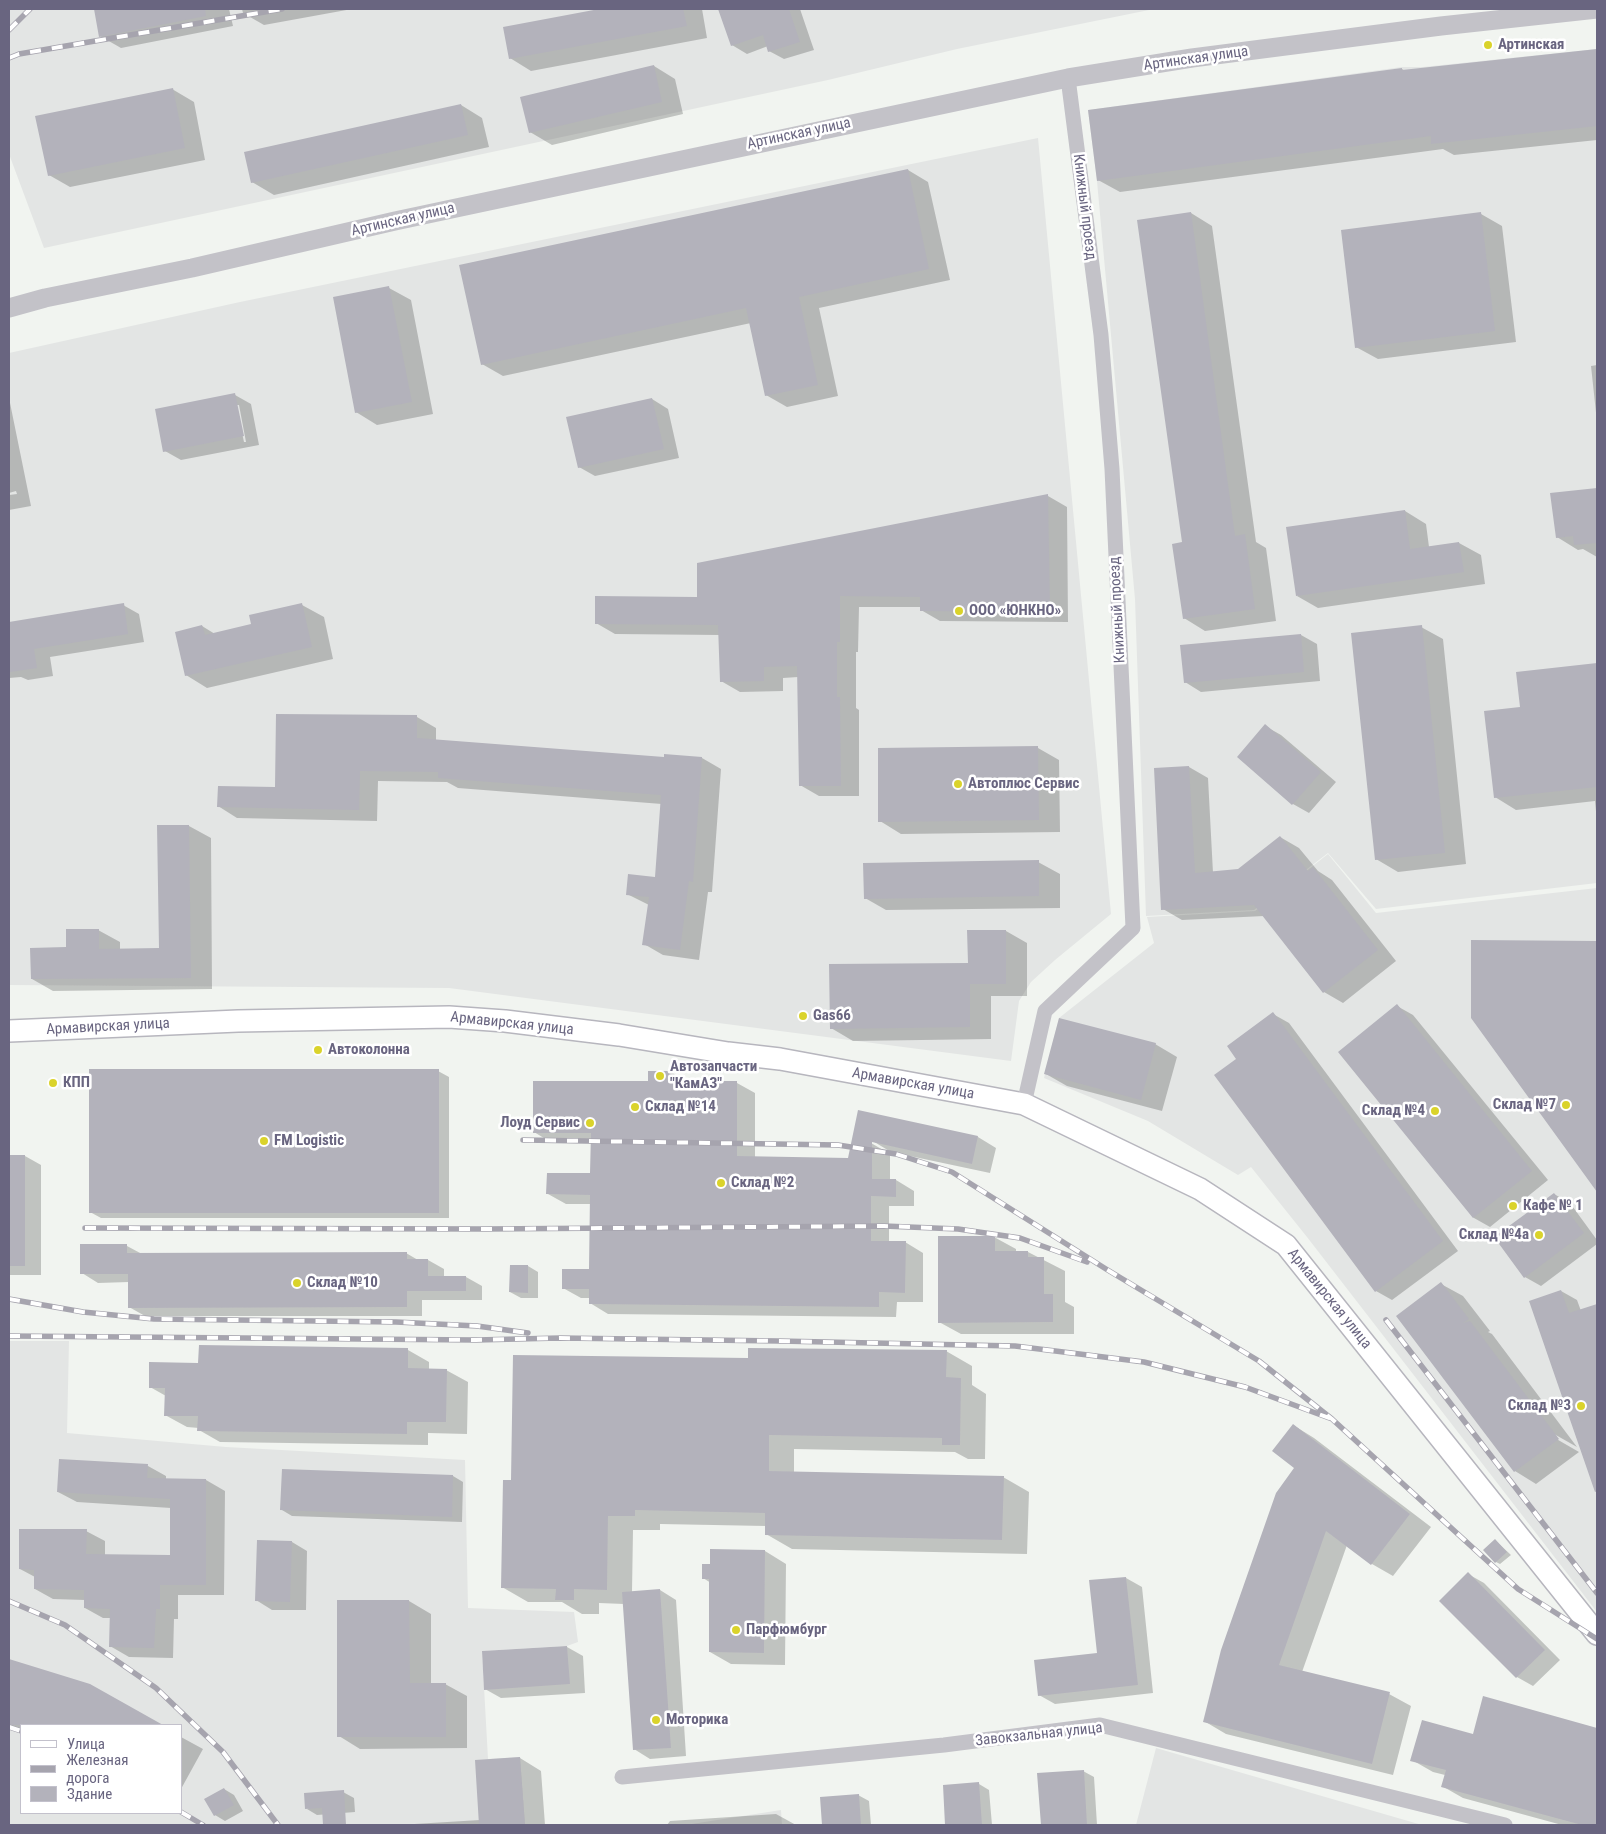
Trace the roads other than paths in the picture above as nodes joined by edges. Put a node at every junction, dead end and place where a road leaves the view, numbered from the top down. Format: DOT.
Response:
graph roads {
  1 [pos="1597,9"];
  2 [pos="1068,78"];
  3 [pos="9,308"];
  4 [pos="9,1031"];
  5 [pos="1024,1104"];
  6 [pos="1597,1634"];
  7 [pos="622,1777"];
  8 [pos="1505,1825"];
  1 -- 2 [label="street, Артинская улица"];
  2 -- 3 [label="street, Артинская улица"];
  2 -- 5 [label="street, Книжный проезд"];
  4 -- 5 [label="main road, Армавирская улица"];
  5 -- 6 [label="main road, Армавирская улица"];
  7 -- 8 [label="street, Завокзальная улица"];
}
